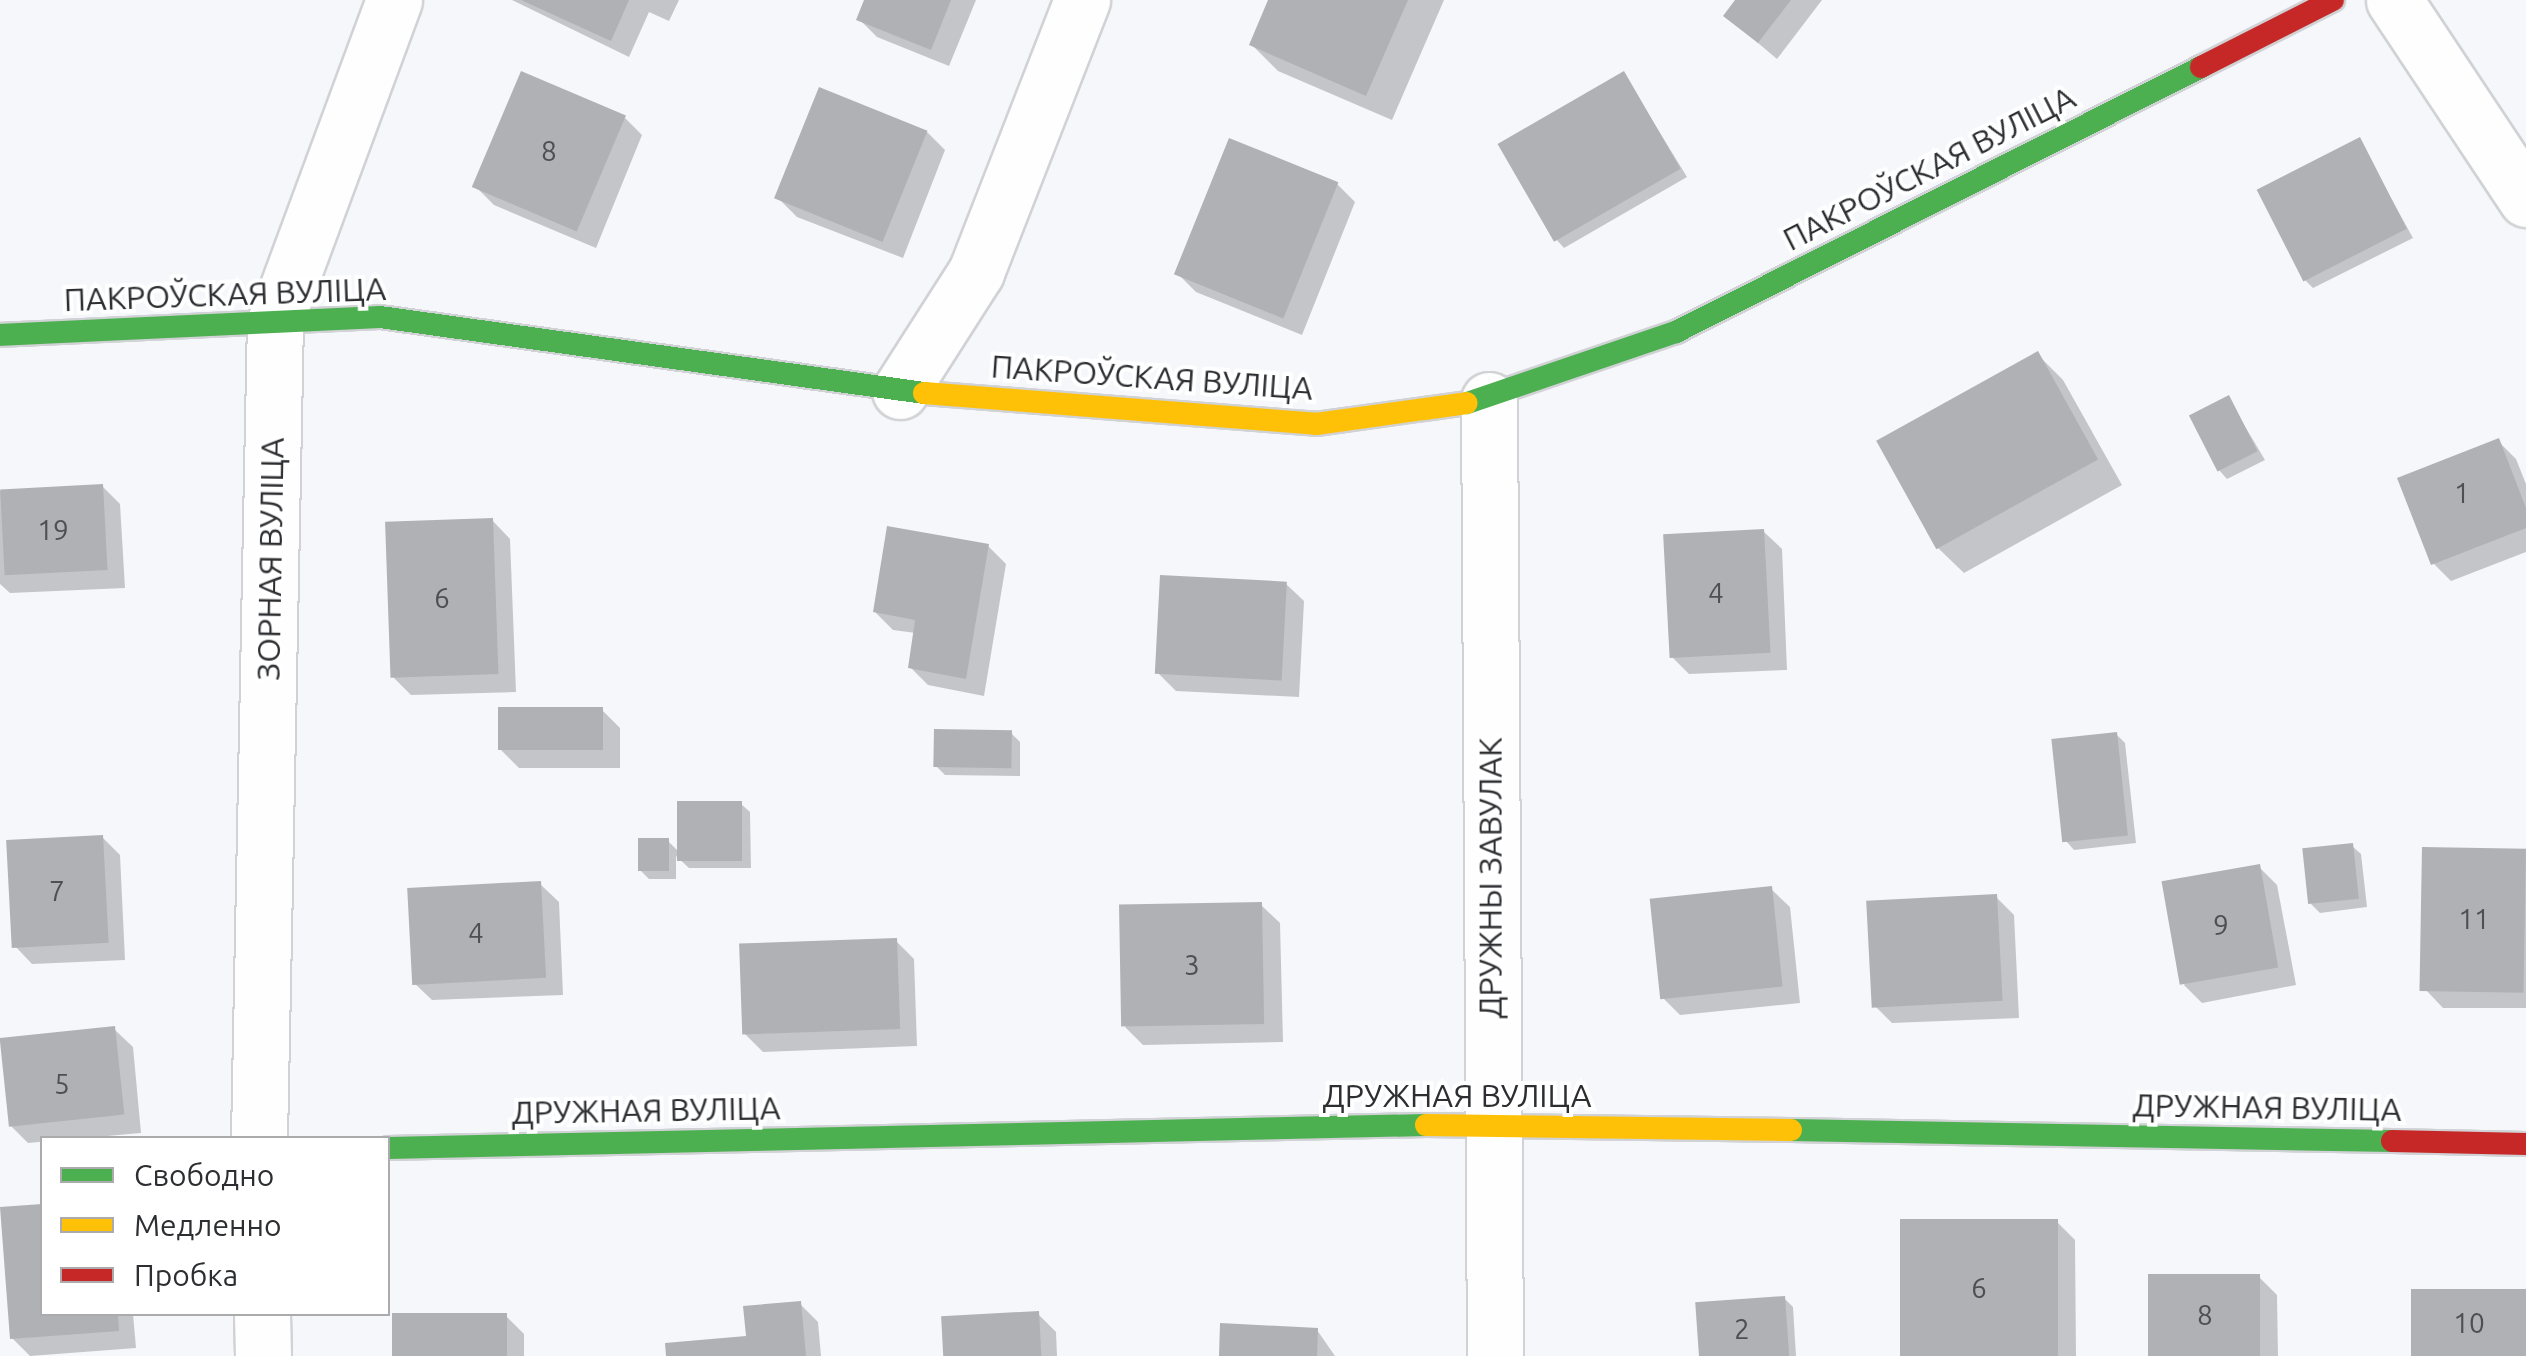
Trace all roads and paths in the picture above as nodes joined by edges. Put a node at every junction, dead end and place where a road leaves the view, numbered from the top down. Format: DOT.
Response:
graph roads {
  1 [pos="394,0"];
  2 [pos="1082,0"];
  3 [pos="2333,0"];
  4 [pos="2394,0"];
  5 [pos="2526,199"];
  6 [pos="275,322"];
  7 [pos="0,335"];
  8 [pos="900,391"];
  9 [pos="1489,400"];
  10 [pos="1491,1124"];
  11 [pos="259,1136"];
  12 [pos="2526,1144"];
  13 [pos="390,1148"];
  14 [pos="262,1316"];
  15 [pos="263,1356"];
  16 [pos="1495,1356"];
  1 -- 6 [label="street, ЗОРНАЯ ВУЛІЦА"];
  2 -- 8 [label="street"];
  3 -- 9 [label="street, ПАКРОЎСКАЯ ВУЛІЦА"];
  4 -- 5 [label="street"];
  6 -- 7 [label="street, ПАКРОЎСКАЯ ВУЛІЦА"];
  6 -- 8 [label="street, ПАКРОЎСКАЯ ВУЛІЦА"];
  6 -- 11 [label="street, ЗОРНАЯ ВУЛІЦА"];
  8 -- 9 [label="street, ПАКРОЎСКАЯ ВУЛІЦА"];
  9 -- 10 [label="street, ДРУЖНЫ ЗАВУЛАК"];
  10 -- 12 [label="street, ДРУЖНАЯ ВУЛІЦА"];
  10 -- 13 [label="street, ДРУЖНАЯ ВУЛІЦА"];
  10 -- 16 [label="street, ДРУЖНЫ ЗАВУЛАК"];
  14 -- 15 [label="street"];
}
